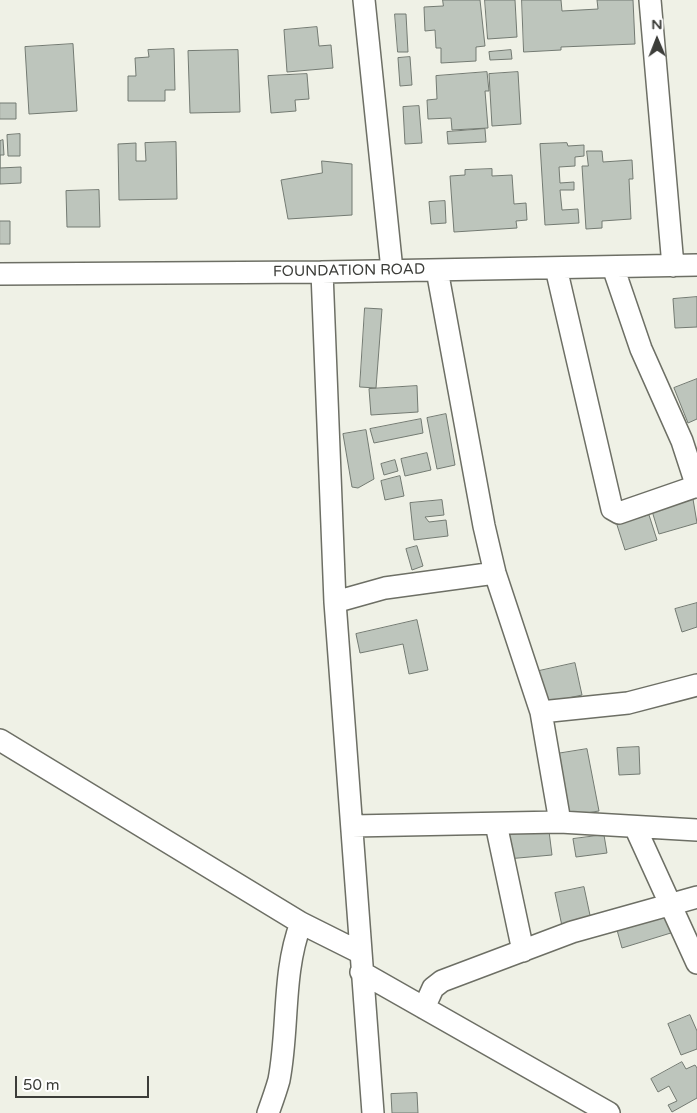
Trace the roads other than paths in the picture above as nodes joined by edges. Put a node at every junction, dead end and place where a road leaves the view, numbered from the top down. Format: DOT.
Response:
graph roads {
  1 [pos="364,0"];
  2 [pos="653,4"];
  3 [pos="697,265"];
  4 [pos="613,266"];
  5 [pos="673,266"];
  6 [pos="556,268"];
  7 [pos="392,270"];
  8 [pos="437,270"];
  9 [pos="322,272"];
  10 [pos="0,274"];
  11 [pos="697,487"];
  12 [pos="495,572"];
  13 [pos="335,602"];
  14 [pos="697,685"];
  15 [pos="541,712"];
  16 [pos="0,740"];
  17 [pos="560,822"];
  18 [pos="496,824"];
  19 [pos="352,826"];
  20 [pos="635,827"];
  21 [pos="697,830"];
  22 [pos="697,897"];
  23 [pos="670,905"];
  24 [pos="302,923"];
  25 [pos="523,951"];
  26 [pos="360,962"];
  27 [pos="697,963"];
  28 [pos="424,1008"];
  29 [pos="268,1113"];
  30 [pos="373,1113"];
  31 [pos="609,1113"];
  1 -- 7 [label="street"];
  2 -- 5 [label="street"];
  3 -- 5 [label="street, FOUNDATION ROAD"];
  4 -- 5 [label="street, FOUNDATION ROAD"];
  4 -- 6 [label="street, FOUNDATION ROAD"];
  4 -- 11 [label="street"];
  6 -- 8 [label="street, FOUNDATION ROAD"];
  6 -- 11 [label="street"];
  7 -- 8 [label="street, FOUNDATION ROAD"];
  7 -- 9 [label="street, FOUNDATION ROAD"];
  8 -- 12 [label="street"];
  9 -- 10 [label="street, FOUNDATION ROAD"];
  9 -- 13 [label="street"];
  12 -- 13 [label="street"];
  12 -- 15 [label="street"];
  13 -- 19 [label="street"];
  14 -- 15 [label="street"];
  15 -- 17 [label="street"];
  16 -- 24 [label="street"];
  17 -- 18 [label="street"];
  17 -- 20 [label="street"];
  18 -- 19 [label="street"];
  18 -- 25 [label="street"];
  19 -- 26 [label="street"];
  20 -- 21 [label="street"];
  20 -- 23 [label="street"];
  22 -- 23 [label="street"];
  23 -- 25 [label="street"];
  23 -- 27 [label="street"];
  24 -- 26 [label="street"];
  24 -- 29 [label="street"];
  25 -- 28 [label="street"];
  26 -- 28 [label="street"];
  26 -- 30 [label="street"];
  28 -- 31 [label="street"];
}
